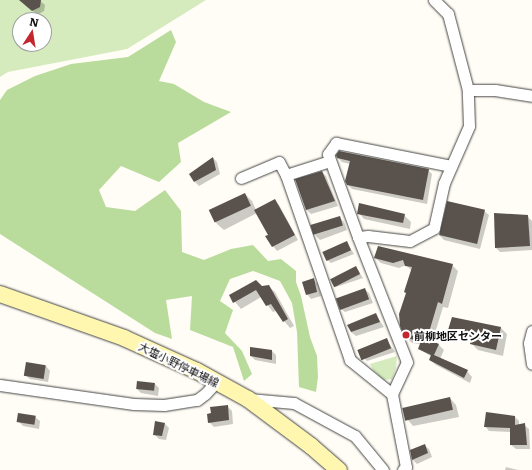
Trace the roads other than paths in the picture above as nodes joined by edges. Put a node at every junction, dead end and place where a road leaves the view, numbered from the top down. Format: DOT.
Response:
graph roads {
  1 [pos="434,0"];
  2 [pos="468,90"];
  3 [pos="532,96"];
  4 [pos="330,161"];
  5 [pos="451,166"];
  6 [pos="286,175"];
  7 [pos="241,178"];
  8 [pos="358,237"];
  9 [pos="0,294"];
  10 [pos="532,331"];
  11 [pos="532,364"];
  12 [pos="216,382"];
  13 [pos="0,385"];
  14 [pos="392,394"];
  15 [pos="248,399"];
  16 [pos="339,470"];
  17 [pos="383,470"];
  18 [pos="403,470"];
  1 -- 2 [label="street"];
  2 -- 3 [label="street"];
  2 -- 5 [label="street"];
  4 -- 5 [label="street"];
  4 -- 6 [label="street"];
  4 -- 8 [label="street"];
  5 -- 8 [label="street"];
  6 -- 7 [label="street"];
  6 -- 14 [label="street"];
  8 -- 14 [label="street"];
  9 -- 12 [label="main road, 大塩小野停車場線"];
  10 -- 11 [label="street"];
  12 -- 13 [label="street"];
  12 -- 15 [label="main road, 大塩小野停車場線"];
  14 -- 18 [label="street"];
  15 -- 16 [label="main road, 大塩小野停車場線"];
  15 -- 17 [label="street"];
}
